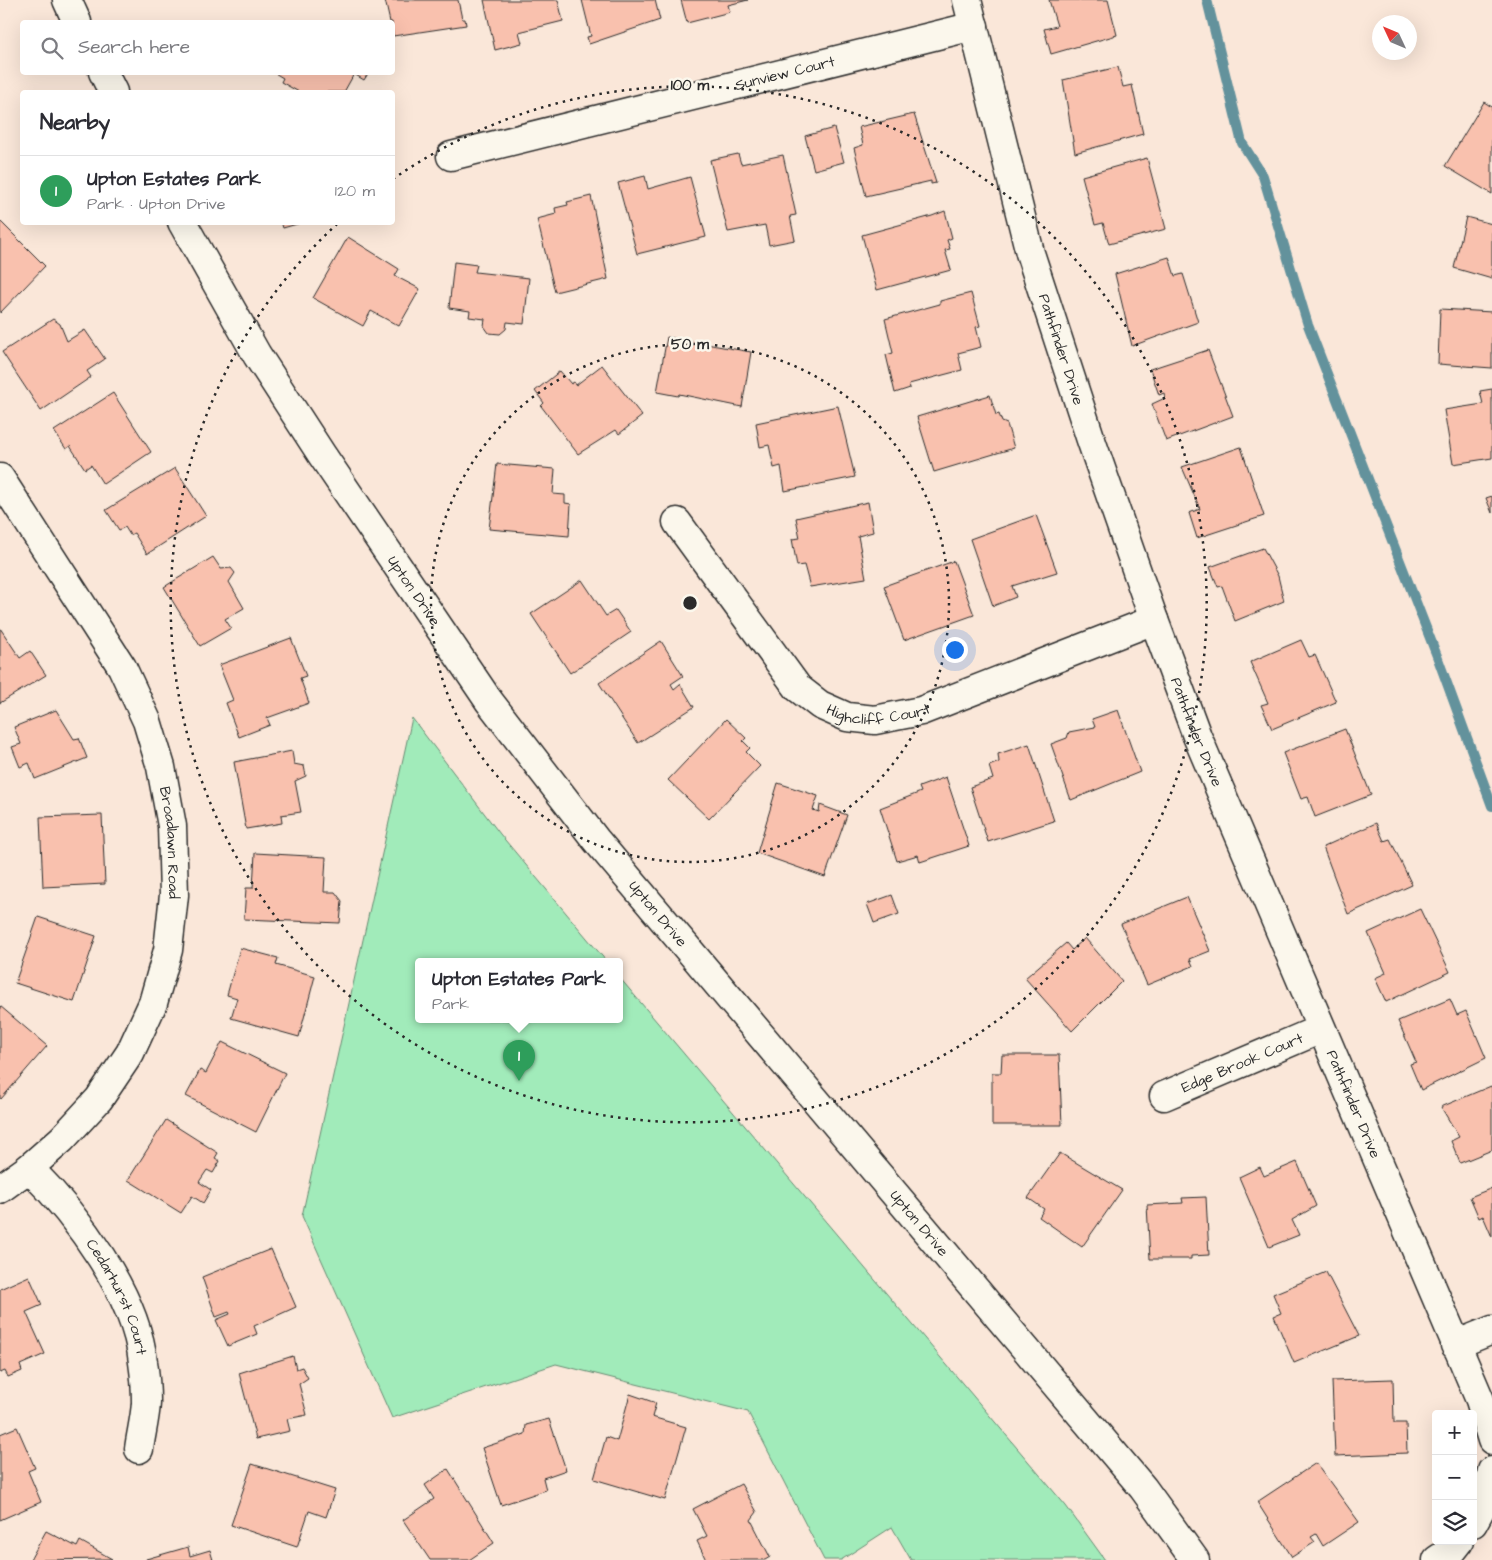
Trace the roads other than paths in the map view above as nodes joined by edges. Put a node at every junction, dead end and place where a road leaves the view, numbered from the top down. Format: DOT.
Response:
graph roads {
  1 [pos="67,0"];
  2 [pos="967,0"];
  3 [pos="76,20"];
  4 [pos="974,26"];
  5 [pos="104,75"];
  6 [pos="112,90"];
  7 [pos="451,156"];
  8 [pos="184,225"];
  9 [pos="0,478"];
  10 [pos="677,522"];
  11 [pos="1154,620"];
  12 [pos="1321,1029"];
  13 [pos="1164,1096"];
  14 [pos="29,1168"];
  15 [pos="0,1189"];
  16 [pos="1492,1330"];
  17 [pos="1455,1345"];
  18 [pos="1492,1440"];
  19 [pos="139,1449"];
  20 [pos="1492,1471"];
  21 [pos="1477,1516"];
  22 [pos="1456,1545"];
  23 [pos="1195,1560"];
  24 [pos="1437,1560"];
  1 -- 3 [label="street"];
  2 -- 4 [label="street, Pathfinder Drive"];
  4 -- 7 [label="street, Sunview Court"];
  4 -- 11 [label="street, Pathfinder Drive"];
  5 -- 6 [label="street"];
  8 -- 23 [label="street, Upton Drive"];
  9 -- 14 [label="street, Broadlawn Road"];
  10 -- 11 [label="street, Highcliff Court"];
  11 -- 12 [label="street, Pathfinder Drive"];
  12 -- 13 [label="street, Edge Brook Court"];
  12 -- 17 [label="street, Pathfinder Drive"];
  14 -- 15 [label="street, Broadlawn Road"];
  14 -- 19 [label="street, Cedarhurst Court"];
  16 -- 17 [label="street"];
  17 -- 18 [label="street, Pathfinder Drive"];
  20 -- 21 [label="street"];
  22 -- 24 [label="street"];
}
